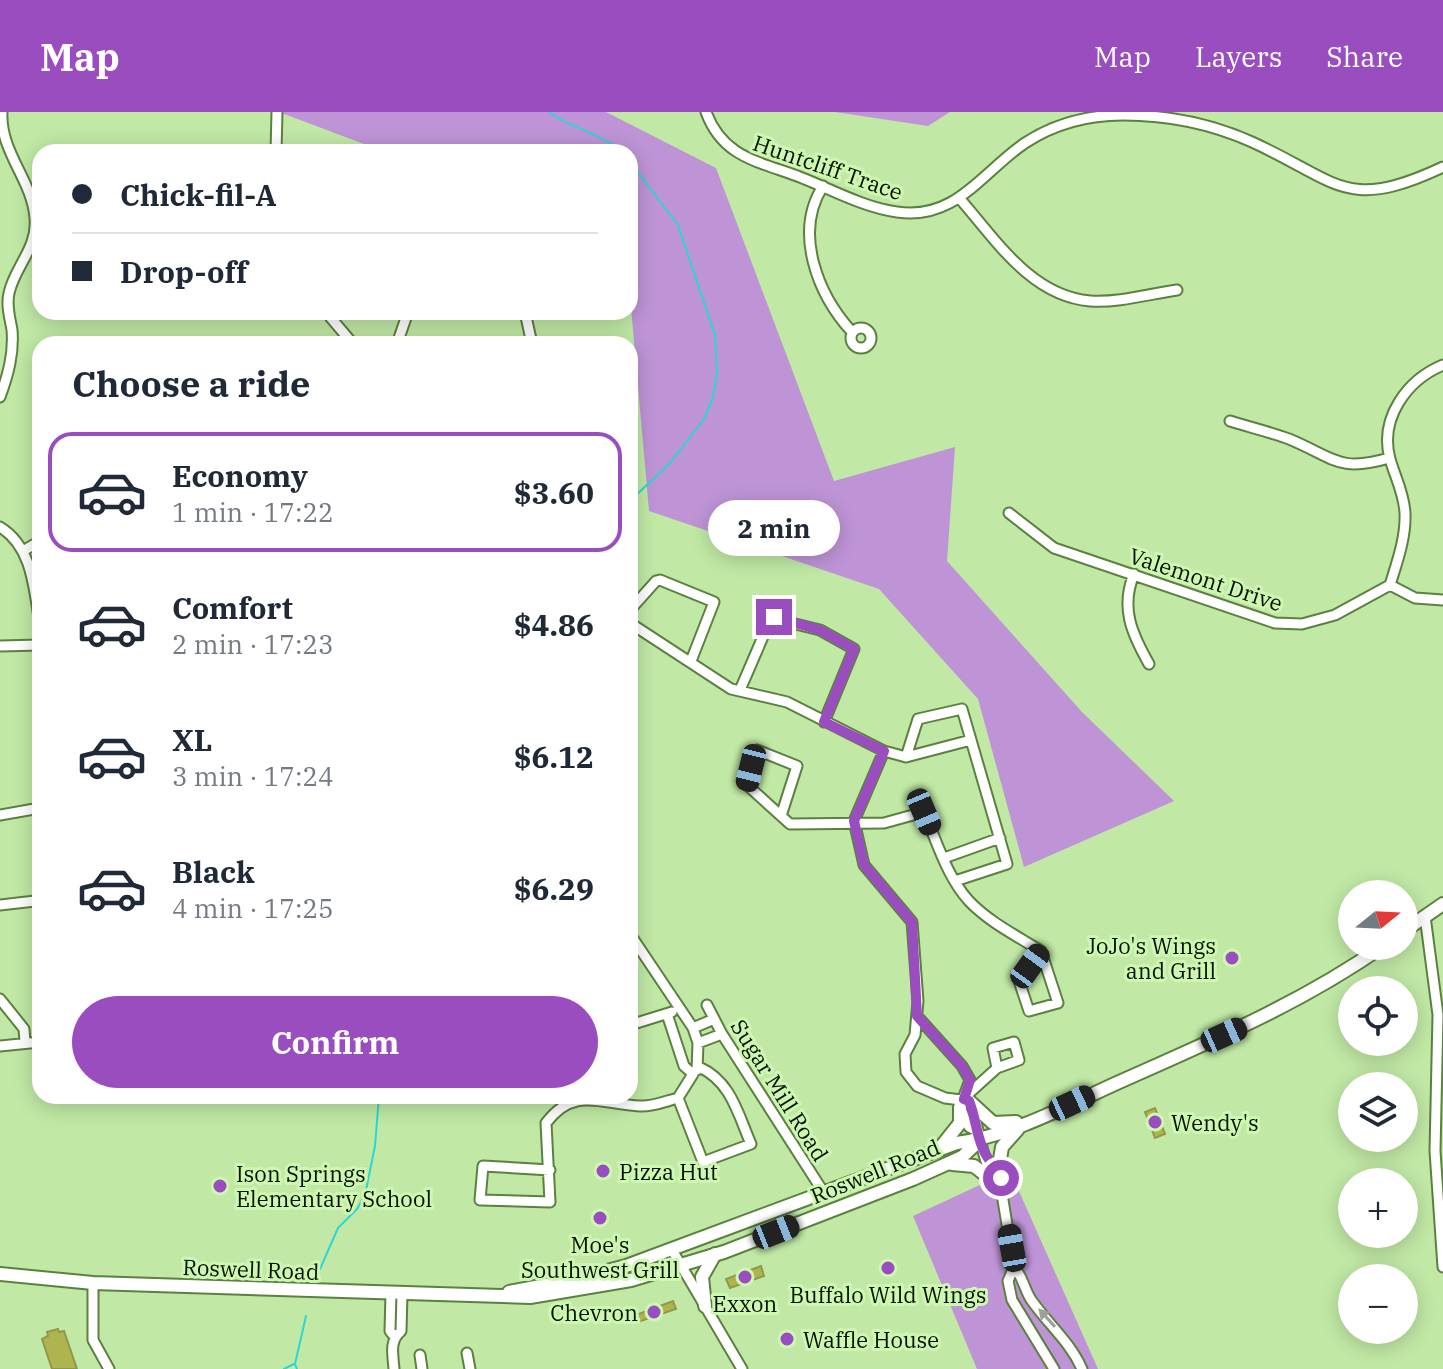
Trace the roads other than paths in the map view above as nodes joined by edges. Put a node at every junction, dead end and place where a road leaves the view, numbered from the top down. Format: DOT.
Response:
graph roads {
  1 [pos="2,112"];
  2 [pos="277,112"];
  3 [pos="706,112"];
  4 [pos="1125,114"];
  5 [pos="276,144"];
  6 [pos="1443,168"];
  7 [pos="823,186"];
  8 [pos="960,199"];
  9 [pos="32,201"];
  10 [pos="32,241"];
  11 [pos="1177,290"];
  12 [pos="333,320"];
  13 [pos="852,332"];
  14 [pos="346,336"];
  15 [pos="1443,365"];
  16 [pos="0,397"];
  17 [pos="1230,421"];
  18 [pos="1389,458"];
  19 [pos="1009,513"];
  20 [pos="0,527"];
  21 [pos="32,546"];
  22 [pos="23,551"];
  23 [pos="1134,574"];
  24 [pos="32,578"];
  25 [pos="1390,585"];
  26 [pos="1443,600"];
  27 [pos="638,602"];
  28 [pos="638,628"];
  29 [pos="32,645"];
  30 [pos="0,646"];
  31 [pos="691,661"];
  32 [pos="1149,664"];
  33 [pos="740,690"];
  34 [pos="824,722"];
  35 [pos="971,740"];
  36 [pos="884,751"];
  37 [pos="906,757"];
  38 [pos="32,809"];
  39 [pos="0,815"];
  40 [pos="781,816"];
  41 [pos="854,821"];
  42 [pos="1000,838"];
  43 [pos="944,858"];
  44 [pos="955,881"];
  45 [pos="32,901"];
  46 [pos="1443,904"];
  47 [pos="0,905"];
  48 [pos="1425,916"];
  49 [pos="1418,921"];
  50 [pos="638,946"];
  51 [pos="1041,951"];
  52 [pos="1362,960"];
  53 [pos="0,999"];
  54 [pos="707,1005"];
  55 [pos="680,1009"];
  56 [pos="667,1014"];
  57 [pos="917,1016"];
  58 [pos="714,1019"];
  59 [pos="638,1023"];
  60 [pos="693,1028"];
  61 [pos="722,1034"];
  62 [pos="25,1042"];
  63 [pos="32,1042"];
  64 [pos="698,1043"];
  65 [pos="0,1046"];
  66 [pos="997,1068"];
  67 [pos="696,1070"];
  68 [pos="678,1098"];
  69 [pos="964,1102"];
  70 [pos="565,1104"];
  71 [pos="628,1104"];
  72 [pos="1027,1122"];
  73 [pos="979,1136"];
  74 [pos="936,1151"];
  75 [pos="945,1165"];
  76 [pos="550,1170"];
  77 [pos="995,1176"];
  78 [pos="824,1193"];
  79 [pos="1441,1232"];
  80 [pos="672,1250"];
  81 [pos="715,1254"];
  82 [pos="679,1266"];
  83 [pos="1014,1267"];
  84 [pos="1443,1267"];
  85 [pos="0,1274"];
  86 [pos="93,1283"];
  87 [pos="396,1294"];
  88 [pos="502,1294"];
  89 [pos="705,1306"];
  90 [pos="467,1353"];
  91 [pos="420,1355"];
  92 [pos="109,1369"];
  93 [pos="394,1369"];
  94 [pos="422,1369"];
  95 [pos="470,1369"];
  96 [pos="742,1369"];
  97 [pos="1054,1369"];
  98 [pos="1082,1369"];
  1 -- 9 [label="street"];
  2 -- 5 [label="street"];
  3 -- 7 [label="street, Huntcliff Trace"];
  4 -- 6 [label="street, Huntcliff Trace"];
  4 -- 8 [label="street, Huntcliff Trace"];
  7 -- 8 [label="street, Huntcliff Trace"];
  7 -- 13 [label="street"];
  8 -- 11 [label="street"];
  10 -- 16 [label="street"];
  12 -- 14 [label="street"];
  15 -- 18 [label="street"];
  17 -- 18 [label="street"];
  18 -- 25 [label="street"];
  19 -- 23 [label="street, Valemont Drive"];
  20 -- 22 [label="street"];
  21 -- 22 [label="street"];
  22 -- 24 [label="street"];
  23 -- 25 [label="street, Valemont Drive"];
  23 -- 32 [label="street"];
  25 -- 26 [label="street"];
  27 -- 31 [label="street"];
  28 -- 31 [label="street"];
  29 -- 30 [label="street"];
  31 -- 33 [label="street"];
  33 -- 34 [label="street"];
  33 -- 34 [label="street"];
  34 -- 36 [label="street"];
  35 -- 37 [label="street"];
  35 -- 37 [label="street"];
  35 -- 42 [label="street"];
  36 -- 37 [label="street"];
  36 -- 41 [label="street"];
  38 -- 39 [label="street"];
  40 -- 40 [label="street"];
  40 -- 41 [label="street"];
  41 -- 43 [label="street"];
  41 -- 57 [label="street"];
  42 -- 43 [label="street"];
  42 -- 44 [label="street"];
  43 -- 44 [label="street"];
  44 -- 51 [label="street"];
  45 -- 47 [label="street"];
  46 -- 48 [label="main road"];
  48 -- 49 [label="main road"];
  48 -- 79 [label="street"];
  50 -- 55 [label="street"];
  51 -- 51 [label="street"];
  52 -- 72 [label="main road, Roswell Road"];
  53 -- 62 [label="street"];
  54 -- 58 [label="street, Sugar Mill Road"];
  55 -- 56 [label="street"];
  55 -- 60 [label="street"];
  56 -- 59 [label="street"];
  56 -- 67 [label="street"];
  57 -- 69 [label="street"];
  57 -- 69 [label="street"];
  58 -- 60 [label="street"];
  58 -- 61 [label="street, Sugar Mill Road"];
  60 -- 64 [label="street"];
  61 -- 64 [label="street"];
  61 -- 78 [label="street, Sugar Mill Road"];
  62 -- 63 [label="street"];
  62 -- 65 [label="street"];
  64 -- 67 [label="street"];
  66 -- 69 [label="street"];
  67 -- 68 [label="street"];
  67 -- 68 [label="street"];
  68 -- 71 [label="street"];
  69 -- 72 [label="main road"];
  69 -- 73 [label="street"];
  69 -- 74 [label="main road"];
  70 -- 76 [label="street"];
  72 -- 73 [label="main road, Roswell Road"];
  72 -- 77 [label="main road"];
  73 -- 74 [label="main road, Roswell Road"];
  73 -- 75 [label="main road, Roswell Road"];
  73 -- 77 [label="street"];
  74 -- 78 [label="main road, Roswell Road"];
  75 -- 77 [label="main road"];
  75 -- 81 [label="main road, Roswell Road"];
  76 -- 76 [label="street"];
  77 -- 83 [label="street"];
  78 -- 80 [label="main road, Roswell Road"];
  79 -- 84 [label="street"];
  80 -- 82 [label="street"];
  80 -- 88 [label="main road, Roswell Road"];
  81 -- 82 [label="main road, Roswell Road"];
  81 -- 89 [label="main road"];
  82 -- 88 [label="main road, Roswell Road"];
  82 -- 89 [label="street"];
  83 -- 97 [label="street"];
  98 -- 83 [label="street, one-way"];
  85 -- 86 [label="main road, Roswell Road"];
  86 -- 87 [label="main road, Roswell Road"];
  86 -- 92 [label="street"];
  87 -- 88 [label="main road, Roswell Road"];
  87 -- 93 [label="street"];
  89 -- 96 [label="street"];
  90 -- 95 [label="street"];
  91 -- 94 [label="street"];
}
